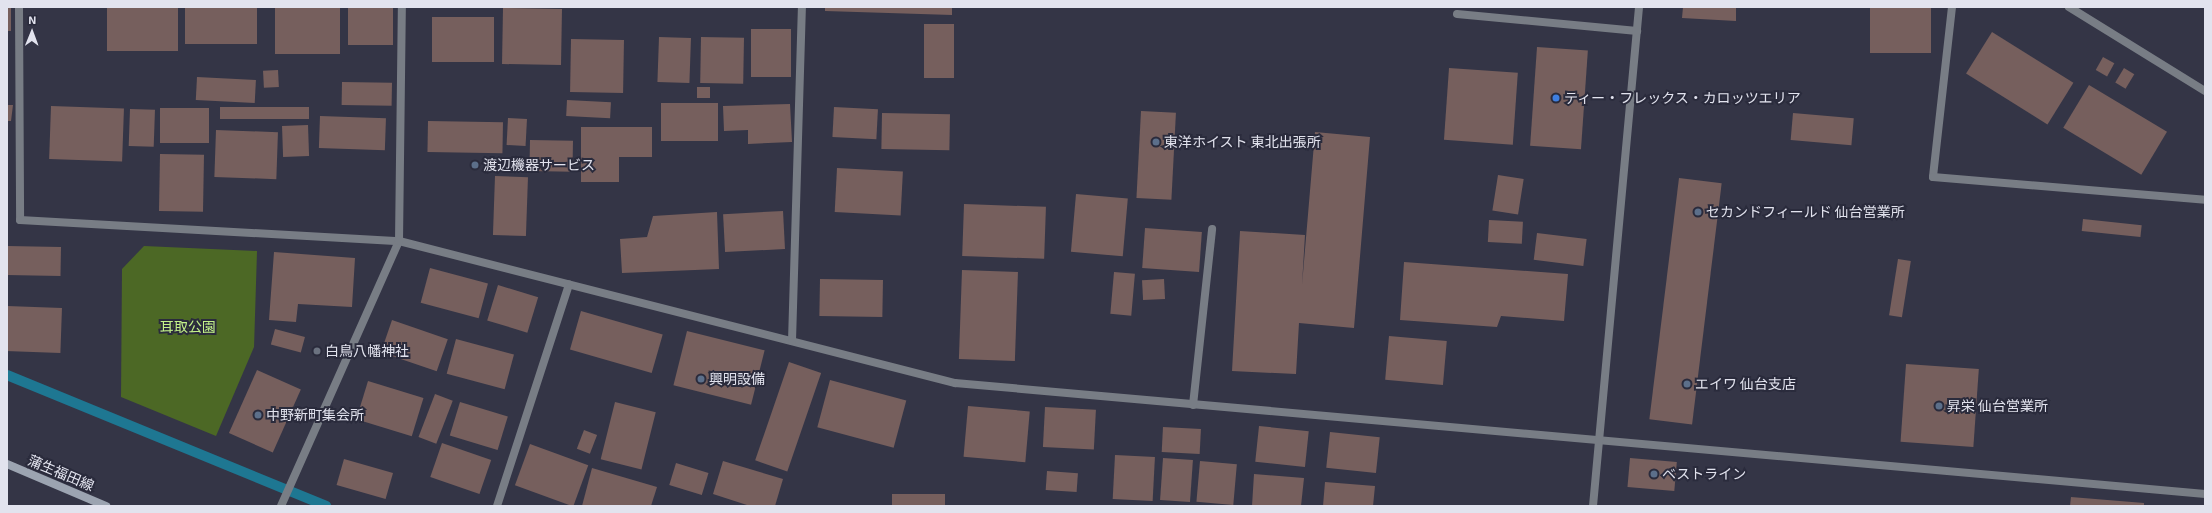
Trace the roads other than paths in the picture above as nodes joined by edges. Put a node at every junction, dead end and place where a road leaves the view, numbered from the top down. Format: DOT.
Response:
graph roads {
  1 [pos="19,7"];
  2 [pos="402,7"];
  3 [pos="802,7"];
  4 [pos="1640,7"];
  5 [pos="1952,7"];
  6 [pos="2069,7"];
  7 [pos="1457,14"];
  8 [pos="1637,31"];
  9 [pos="2205,91"];
  10 [pos="2205,200"];
  11 [pos="1212,228"];
  12 [pos="398,241"];
  13 [pos="569,284"];
  14 [pos="792,342"];
  15 [pos="1193,405"];
  16 [pos="1600,440"];
  17 [pos="7,464"];
  18 [pos="2205,494"];
  19 [pos="106,506"];
  20 [pos="281,506"];
  21 [pos="497,506"];
  22 [pos="1593,506"];
  1 -- 12 [label="street"];
  2 -- 12 [label="street"];
  3 -- 14 [label="street"];
  4 -- 8 [label="street"];
  5 -- 10 [label="street"];
  6 -- 9 [label="street"];
  7 -- 8 [label="street"];
  8 -- 16 [label="street"];
  11 -- 15 [label="street"];
  12 -- 13 [label="street"];
  12 -- 20 [label="street"];
  13 -- 14 [label="street"];
  13 -- 21 [label="street"];
  14 -- 15 [label="street"];
  15 -- 16 [label="street"];
  16 -- 18 [label="street"];
  16 -- 22 [label="street"];
  17 -- 19 [label="main road, 蒲生福田線"];
}
